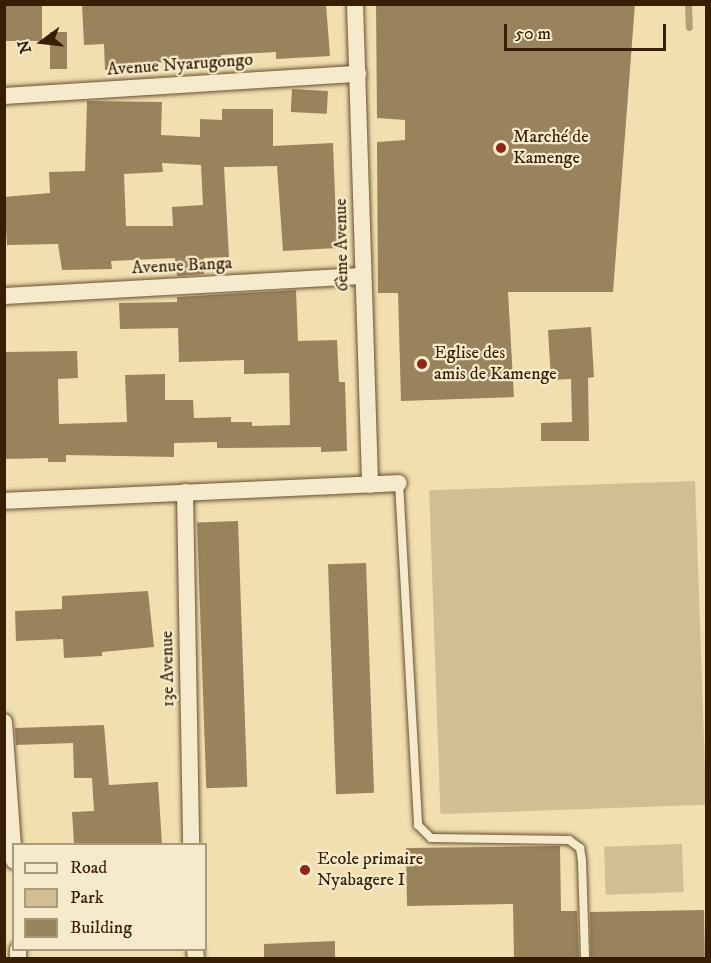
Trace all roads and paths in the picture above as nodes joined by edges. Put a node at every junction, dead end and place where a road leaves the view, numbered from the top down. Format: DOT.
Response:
graph roads {
  1 [pos="355,4"];
  2 [pos="358,74"];
  3 [pos="4,96"];
  4 [pos="362,276"];
  5 [pos="4,296"];
  6 [pos="399,483"];
  7 [pos="370,485"];
  8 [pos="186,492"];
  9 [pos="4,501"];
  10 [pos="4,722"];
  11 [pos="13,843"];
  12 [pos="191,843"];
  13 [pos="585,958"];
  1 -- 2 [label="street, 6ème Avenue"];
  2 -- 3 [label="street, Avenue Nyarugongo"];
  2 -- 4 [label="street, 6ème Avenue"];
  4 -- 5 [label="street, Avenue Banga"];
  4 -- 7 [label="street, 6ème Avenue"];
  6 -- 7 [label="street"];
  6 -- 13 [label="lane"];
  7 -- 8 [label="street"];
  8 -- 9 [label="street"];
  8 -- 12 [label="street, 13e Avenue"];
  10 -- 11 [label="street"];
}
